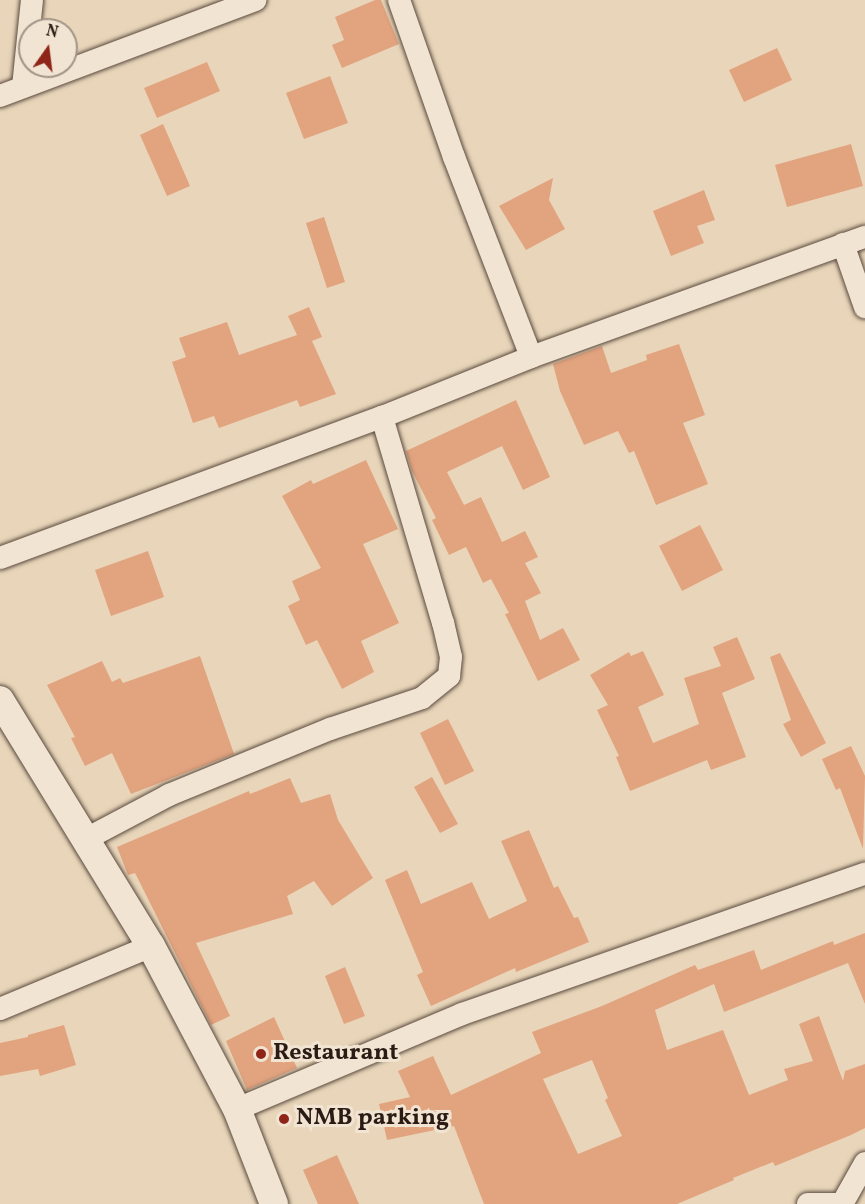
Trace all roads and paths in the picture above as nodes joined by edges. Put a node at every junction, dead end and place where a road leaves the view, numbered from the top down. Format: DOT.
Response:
graph roads {
  1 [pos="32,0"];
  2 [pos="256,0"];
  3 [pos="399,0"];
  4 [pos="23,87"];
  5 [pos="0,96"];
  6 [pos="865,237"];
  7 [pos="843,244"];
  8 [pos="865,307"];
  9 [pos="531,357"];
  10 [pos="382,417"];
  11 [pos="0,558"];
  12 [pos="0,700"];
  13 [pos="86,839"];
  14 [pos="865,874"];
  15 [pos="151,946"];
  16 [pos="0,1009"];
  17 [pos="237,1109"];
  18 [pos="865,1163"];
  19 [pos="274,1204"];
  20 [pos="808,1204"];
  21 [pos="842,1204"];
  1 -- 4 [label="street"];
  2 -- 4 [label="street"];
  3 -- 9 [label="street"];
  4 -- 5 [label="street"];
  6 -- 7 [label="street"];
  7 -- 8 [label="street"];
  7 -- 9 [label="street"];
  9 -- 10 [label="street"];
  10 -- 11 [label="street"];
  10 -- 13 [label="street"];
  12 -- 13 [label="street"];
  13 -- 15 [label="street"];
  14 -- 17 [label="street"];
  15 -- 16 [label="street"];
  15 -- 17 [label="street"];
  17 -- 19 [label="street"];
  18 -- 21 [label="street"];
  20 -- 21 [label="street"];
}
